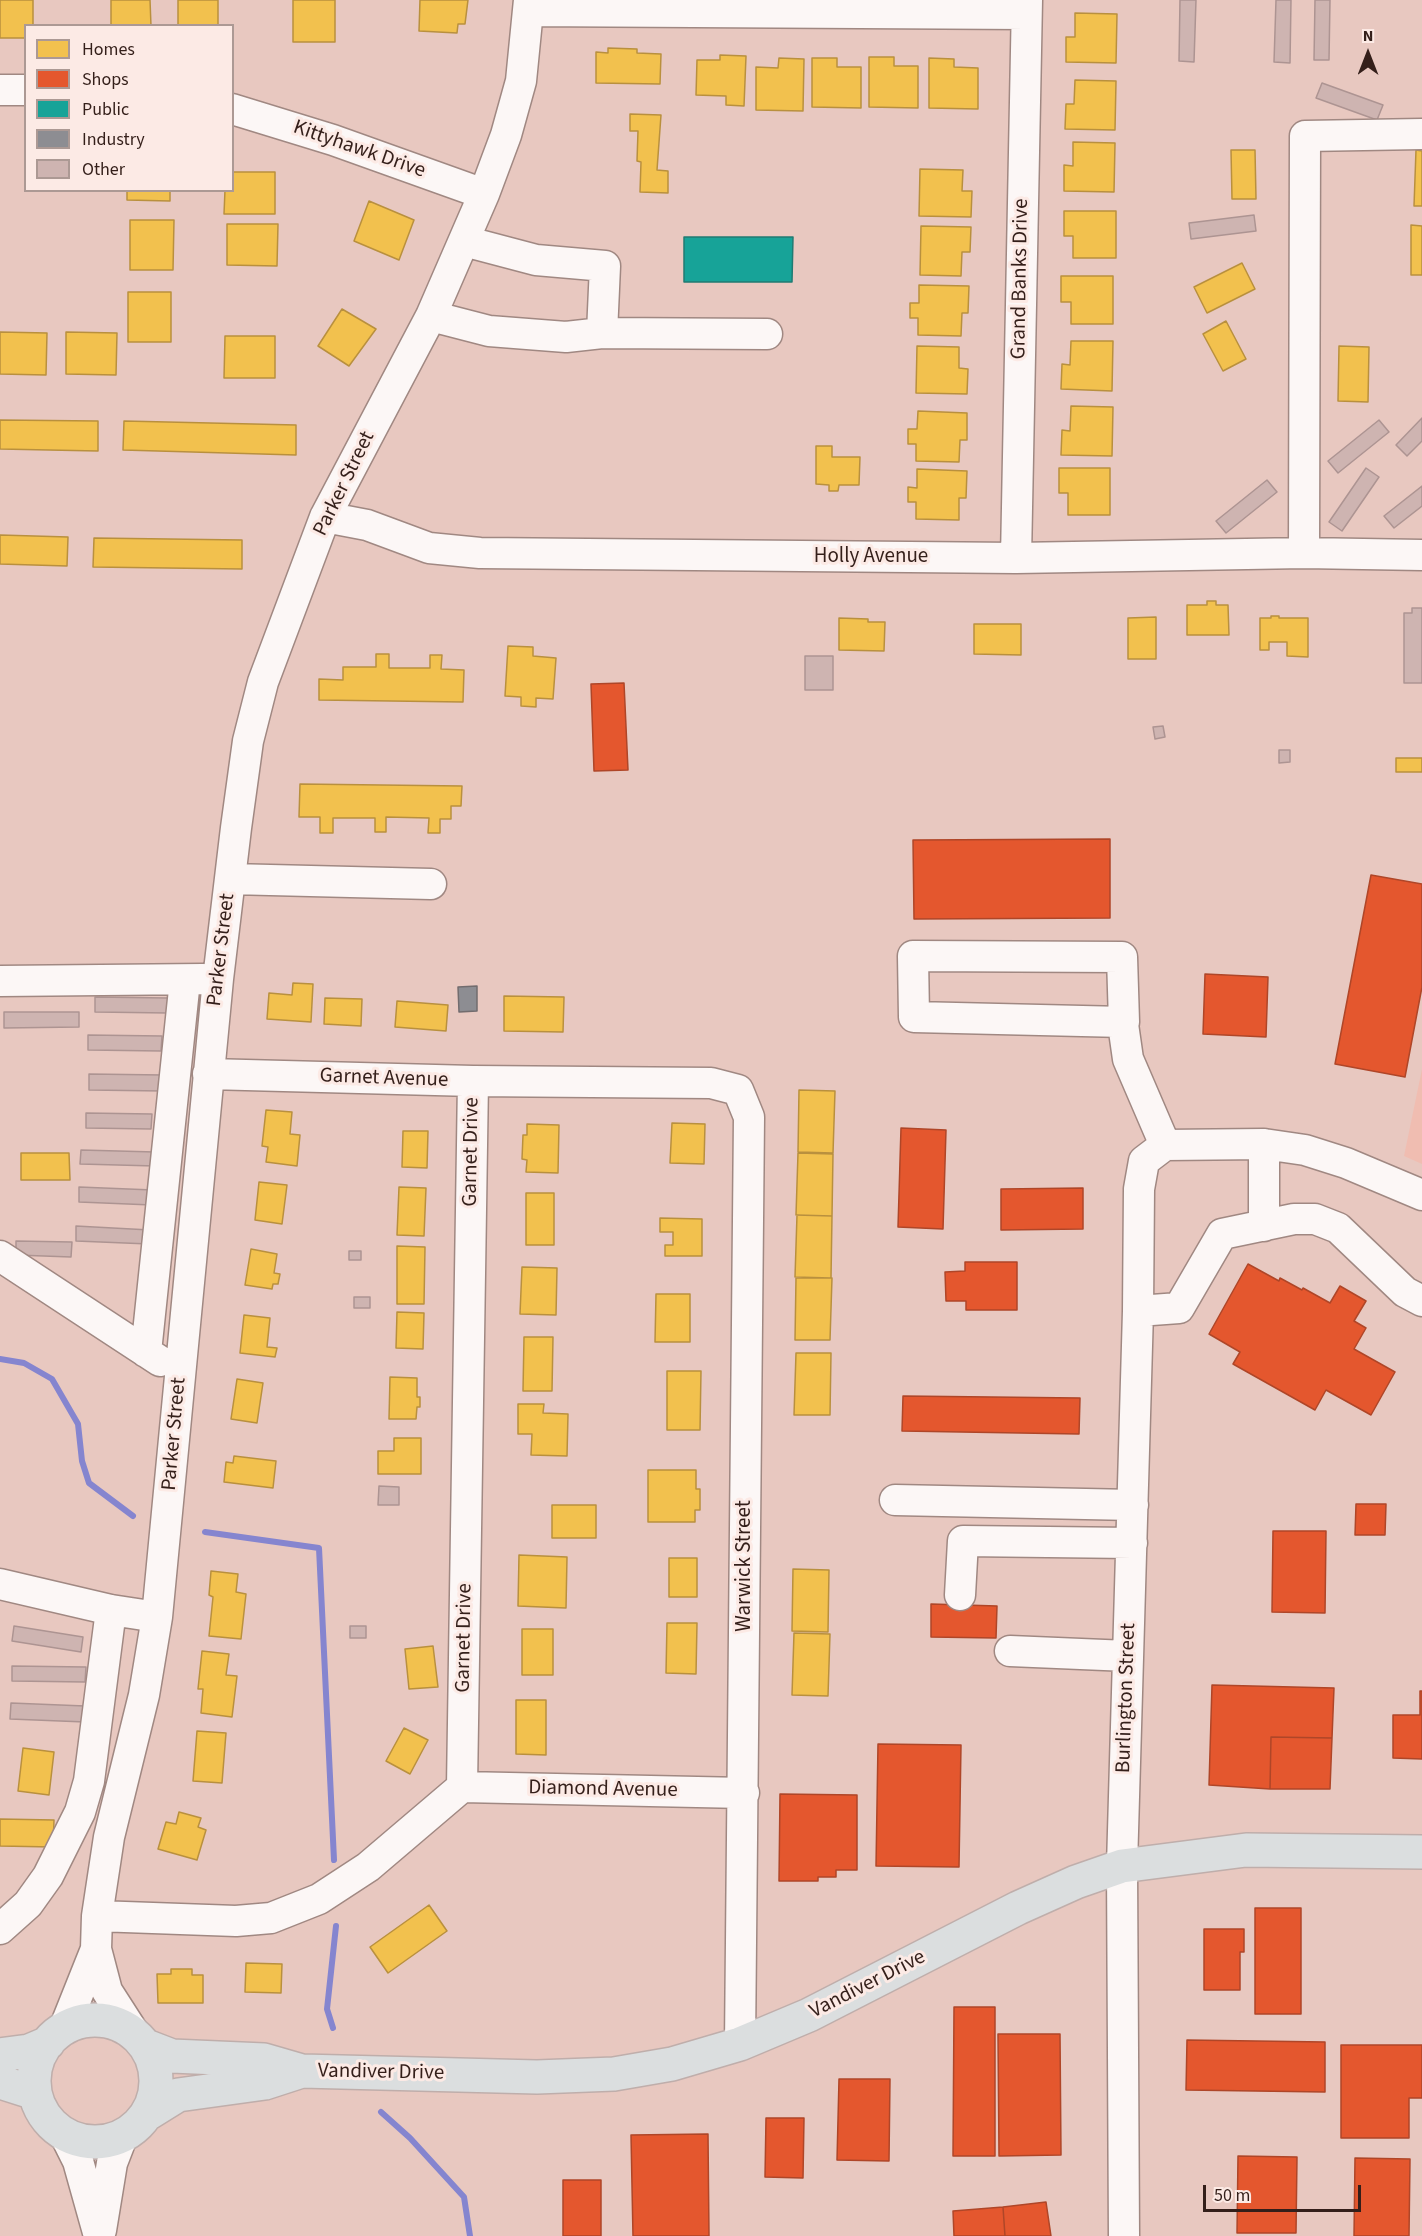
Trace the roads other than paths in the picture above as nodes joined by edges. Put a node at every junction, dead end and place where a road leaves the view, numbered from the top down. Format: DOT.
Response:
graph roads {
  1 [pos="529,6"];
  2 [pos="1026,7"];
  3 [pos="0,90"];
  4 [pos="24,90"];
  5 [pos="234,110"];
  6 [pos="1422,134"];
  7 [pos="484,194"];
  8 [pos="464,241"];
  9 [pos="431,316"];
  10 [pos="602,333"];
  11 [pos="767,334"];
  12 [pos="325,517"];
  13 [pos="1304,553"];
  14 [pos="1422,555"];
  15 [pos="1016,558"];
  16 [pos="230,879"];
  17 [pos="431,884"];
  18 [pos="218,979"];
  19 [pos="184,980"];
  20 [pos="0,981"];
  21 [pos="1124,1022"];
  22 [pos="208,1074"];
  23 [pos="472,1081"];
  24 [pos="738,1090"];
  25 [pos="1264,1144"];
  26 [pos="1155,1153"];
  27 [pos="1420,1190"];
  28 [pos="1264,1226"];
  29 [pos="0,1256"];
  30 [pos="1422,1301"];
  31 [pos="1138,1311"];
  32 [pos="146,1352"];
  33 [pos="181,1375"];
  34 [pos="894,1500"];
  35 [pos="1133,1505"];
  36 [pos="1132,1543"];
  37 [pos="0,1584"];
  38 [pos="960,1595"];
  39 [pos="111,1610"];
  40 [pos="157,1617"];
  41 [pos="1010,1651"];
  42 [pos="1128,1656"];
  43 [pos="462,1787"];
  44 [pos="744,1793"];
  45 [pos="1422,1852"];
  46 [pos="1122,1866"];
  47 [pos="97,1916"];
  48 [pos="0,1929"];
  49 [pos="96,1949"];
  50 [pos="56,2036"];
  51 [pos="140,2040"];
  52 [pos="740,2044"];
  53 [pos="0,2055"];
  54 [pos="303,2071"];
  55 [pos="0,2082"];
  56 [pos="35,2092"];
  57 [pos="148,2113"];
  58 [pos="65,2135"];
  59 [pos="122,2137"];
  60 [pos="100,2236"];
  61 [pos="1124,2236"];
  1 -- 2 [label="street"];
  1 -- 7 [label="street, Parker Street"];
  2 -- 15 [label="street, Grand Banks Drive"];
  3 -- 4 [label="street"];
  5 -- 7 [label="street, Kittyhawk Drive"];
  6 -- 13 [label="street"];
  7 -- 8 [label="street, Parker Street"];
  8 -- 9 [label="street, Parker Street"];
  8 -- 10 [label="street"];
  9 -- 10 [label="street"];
  9 -- 12 [label="street, Parker Street"];
  10 -- 11 [label="street"];
  12 -- 15 [label="street, Holly Avenue"];
  12 -- 16 [label="street, Parker Street"];
  13 -- 14 [label="street, Holly Avenue"];
  13 -- 15 [label="street, Holly Avenue"];
  16 -- 17 [label="street"];
  16 -- 18 [label="street, Parker Street"];
  18 -- 19 [label="street"];
  18 -- 22 [label="street, Parker Street"];
  19 -- 20 [label="street"];
  19 -- 32 [label="street"];
  21 -- 21 [label="street"];
  21 -- 26 [label="street"];
  22 -- 23 [label="street, Garnet Avenue"];
  22 -- 33 [label="street, Parker Street"];
  23 -- 24 [label="street, Garnet Avenue"];
  23 -- 43 [label="street, Garnet Drive"];
  24 -- 44 [label="street, Warwick Street"];
  25 -- 26 [label="street"];
  25 -- 27 [label="street"];
  25 -- 28 [label="street"];
  26 -- 31 [label="street, Burlington Street"];
  28 -- 30 [label="street"];
  28 -- 31 [label="street"];
  29 -- 32 [label="street"];
  31 -- 35 [label="street, Burlington Street"];
  32 -- 33 [label="street"];
  33 -- 40 [label="street, Parker Street"];
  34 -- 35 [label="street"];
  35 -- 36 [label="street, Burlington Street"];
  36 -- 38 [label="street"];
  36 -- 42 [label="street, Burlington Street"];
  37 -- 39 [label="street"];
  39 -- 40 [label="street"];
  39 -- 48 [label="street"];
  40 -- 47 [label="street, Parker Street"];
  41 -- 42 [label="street"];
  42 -- 46 [label="street, Burlington Street"];
  43 -- 44 [label="street, Diamond Avenue"];
  43 -- 47 [label="street"];
  44 -- 52 [label="street, Warwick Street"];
  45 -- 46 [label="main road, Vandiver Drive"];
  46 -- 52 [label="main road, Vandiver Drive"];
  46 -- 61 [label="street, Burlington Street"];
  47 -- 49 [label="street, Parker Street"];
  49 -- 50 [label="street, Parker Street"];
  49 -- 51 [label="street, Parker Street"];
  50 -- 51 [label="main road"];
  50 -- 53 [label="main road"];
  50 -- 56 [label="main road"];
  51 -- 54 [label="main road, Vandiver Drive"];
  51 -- 57 [label="main road"];
  52 -- 54 [label="main road, Vandiver Drive"];
  54 -- 57 [label="main road, Vandiver Drive"];
  55 -- 56 [label="main road"];
  56 -- 58 [label="main road"];
  57 -- 59 [label="main road"];
  58 -- 59 [label="main road"];
  58 -- 60 [label="street"];
  59 -- 60 [label="street"];
}
